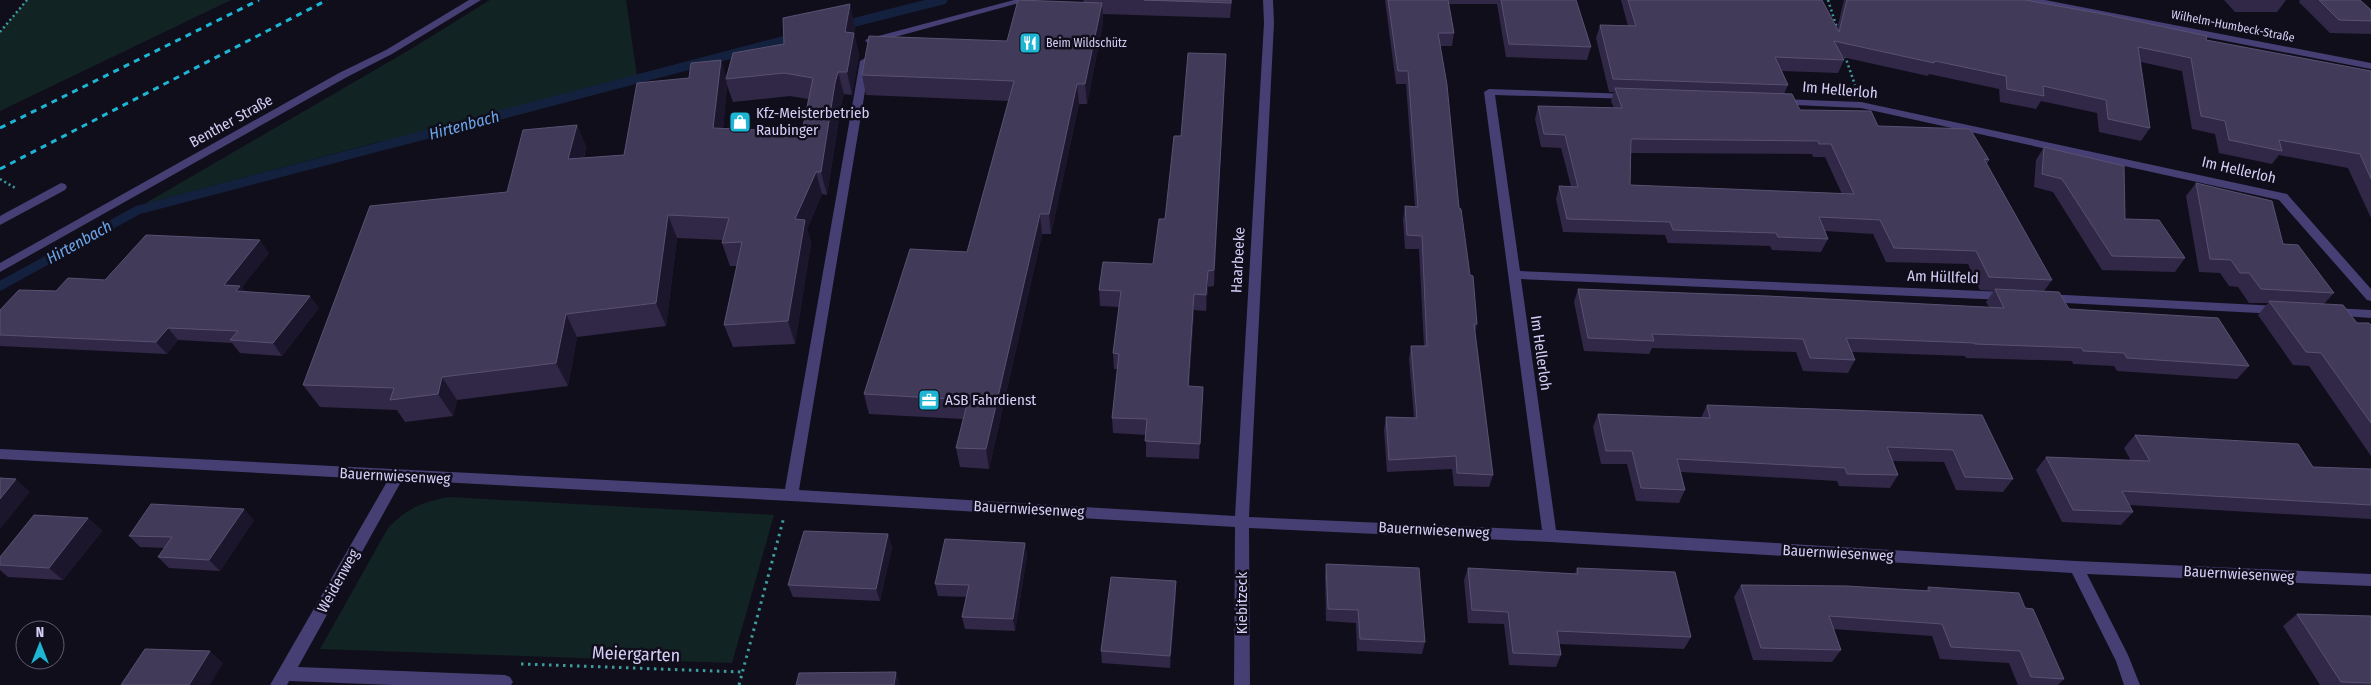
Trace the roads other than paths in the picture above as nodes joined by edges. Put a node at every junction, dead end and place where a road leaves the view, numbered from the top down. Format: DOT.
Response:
graph roads {
  1 [pos="476,0"];
  2 [pos="1025,0"];
  3 [pos="1268,0"];
  4 [pos="2030,0"];
  5 [pos="2371,66"];
  6 [pos="1644,97"];
  7 [pos="1763,102"];
  8 [pos="61,187"];
  9 [pos="0,221"];
  10 [pos="0,268"];
  11 [pos="1514,275"];
  12 [pos="2018,297"];
  13 [pos="2038,297"];
  14 [pos="2371,297"];
  15 [pos="2293,310"];
  16 [pos="2322,312"];
  17 [pos="2371,314"];
  18 [pos="0,454"];
  19 [pos="397,476"];
  20 [pos="791,495"];
  21 [pos="1242,522"];
  22 [pos="1550,536"];
  23 [pos="2076,567"];
  24 [pos="2371,580"];
  25 [pos="281,680"];
  26 [pos="505,682"];
  27 [pos="1242,685"];
  28 [pos="2132,685"];
  1 -- 10 [label="street, Benther Straße"];
  2 -- 20 [label="street"];
  3 -- 21 [label="street, Haarbeeke"];
  4 -- 5 [label="street, Wilhelm-Humbeck-Straße"];
  6 -- 11 [label="street, Im Hellerloh"];
  7 -- 14 [label="street, Im Hellerloh"];
  8 -- 9 [label="street"];
  11 -- 12 [label="street, Am Hüllfeld"];
  11 -- 22 [label="street, Im Hellerloh"];
  13 -- 15 [label="street"];
  16 -- 17 [label="street"];
  18 -- 19 [label="street, Bauernwiesenweg"];
  19 -- 20 [label="street, Bauernwiesenweg"];
  19 -- 25 [label="street, Weidenweg"];
  20 -- 21 [label="street, Bauernwiesenweg"];
  21 -- 22 [label="street, Bauernwiesenweg"];
  21 -- 27 [label="street, Kiebitzeck"];
  22 -- 23 [label="street, Bauernwiesenweg"];
  23 -- 24 [label="street, Bauernwiesenweg"];
  23 -- 28 [label="street"];
  25 -- 26 [label="street"];
}
